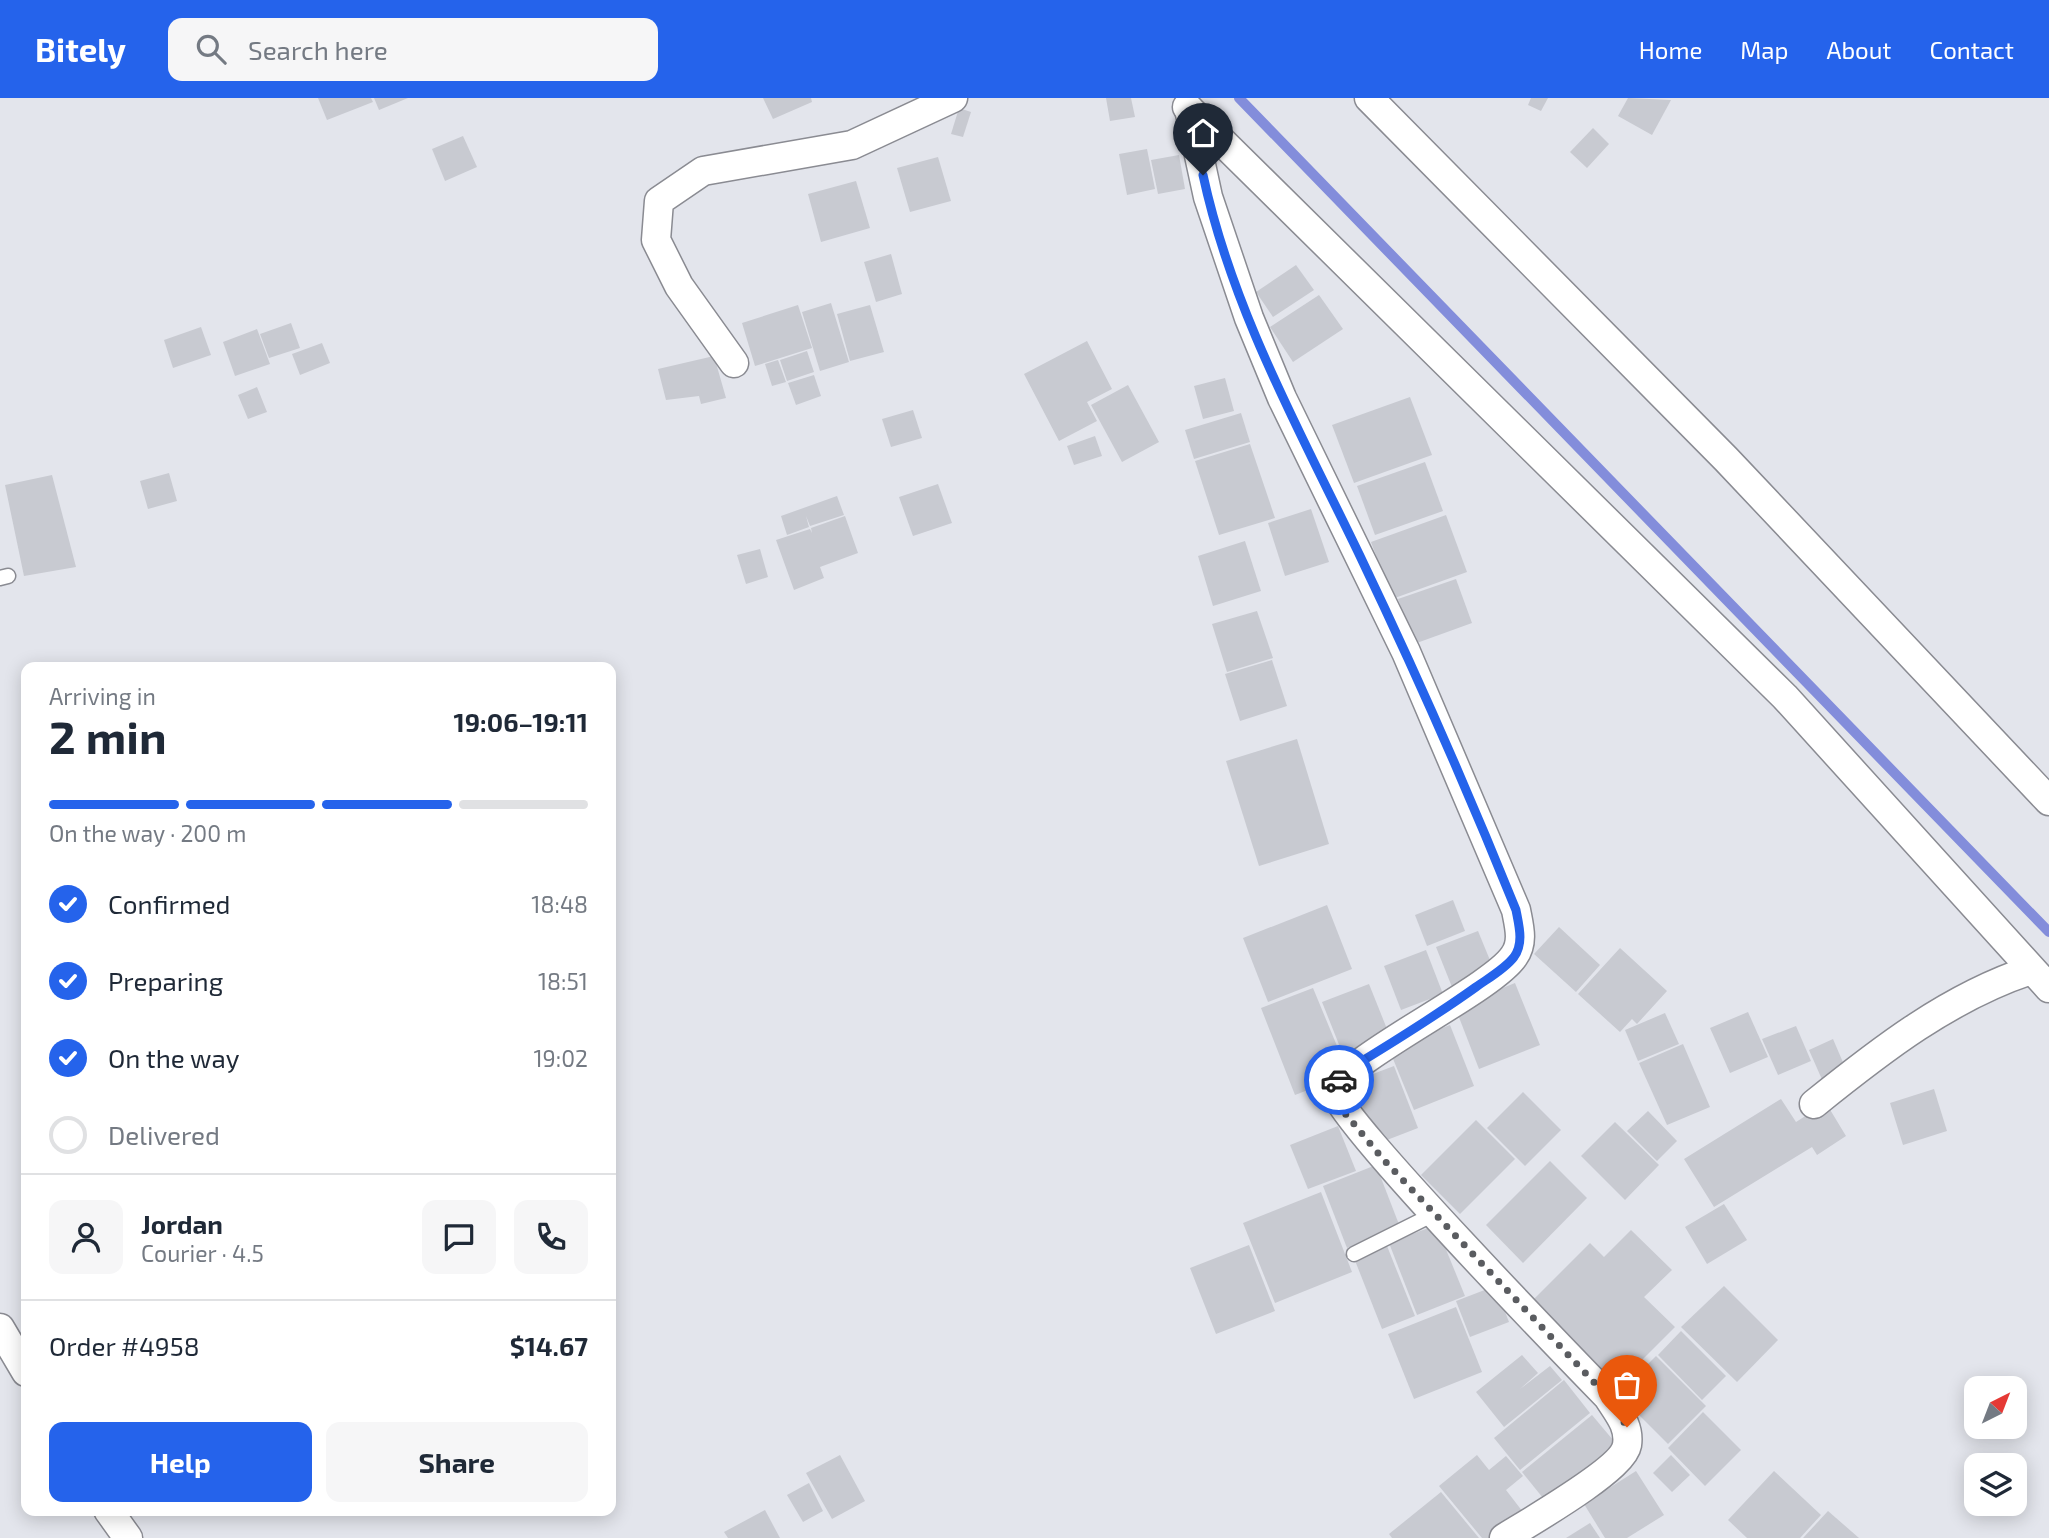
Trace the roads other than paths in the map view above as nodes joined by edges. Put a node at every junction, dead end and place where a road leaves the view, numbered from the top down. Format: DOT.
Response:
graph roads {
  1 [pos="953,98"];
  2 [pos="1370,98"];
  3 [pos="1183,104"];
  4 [pos="734,363"];
  5 [pos="2049,801"];
  6 [pos="2040,979"];
  7 [pos="1814,1104"];
  8 [pos="1436,1213"];
  9 [pos="1354,1254"];
  10 [pos="0,1328"];
  11 [pos="21,1364"];
  12 [pos="112,1516"];
  13 [pos="128,1538"];
  14 [pos="1504,1538"];
  1 -- 4 [label="street"];
  2 -- 5 [label="street"];
  3 -- 6 [label="street"];
  3 -- 8 [label="street"];
  6 -- 7 [label="street"];
  8 -- 9 [label="lane"];
  8 -- 14 [label="street"];
  10 -- 11 [label="street"];
  12 -- 13 [label="street"];
}
